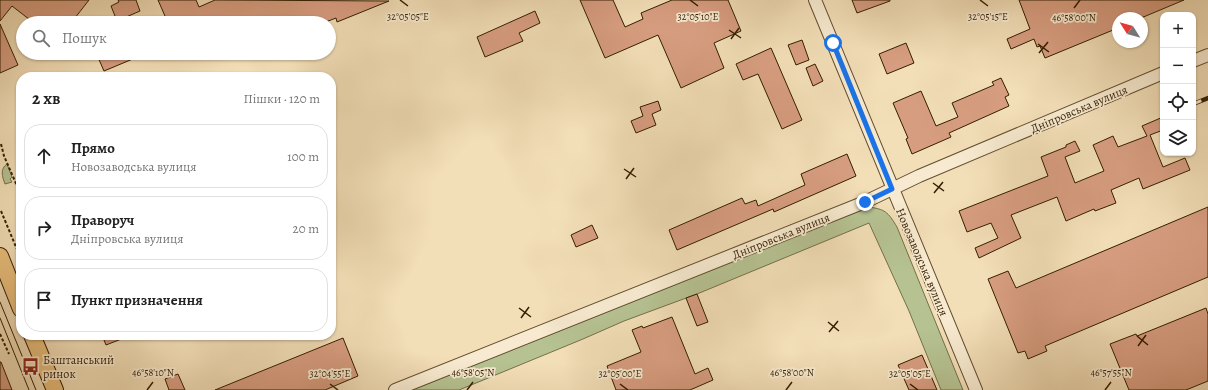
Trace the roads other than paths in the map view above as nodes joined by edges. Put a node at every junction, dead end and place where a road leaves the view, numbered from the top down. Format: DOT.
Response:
graph roads {
  1 [pos="815,0"];
  2 [pos="1208,55"];
  3 [pos="1196,60"];
  4 [pos="1160,74"];
  5 [pos="892,189"];
  6 [pos="0,256"];
  7 [pos="16,297"];
  8 [pos="34,340"];
  9 [pos="55,390"];
  10 [pos="395,390"];
  11 [pos="976,390"];
  1 -- 5 [label="street, Новозаводська вулиця"];
  2 -- 3 [label="street"];
  4 -- 5 [label="street, Дніпровська вулиця"];
  5 -- 10 [label="street, Дніпровська вулиця"];
  5 -- 11 [label="street, Новозаводська вулиця"];
  6 -- 7 [label="main road"];
  8 -- 9 [label="main road"];
}
